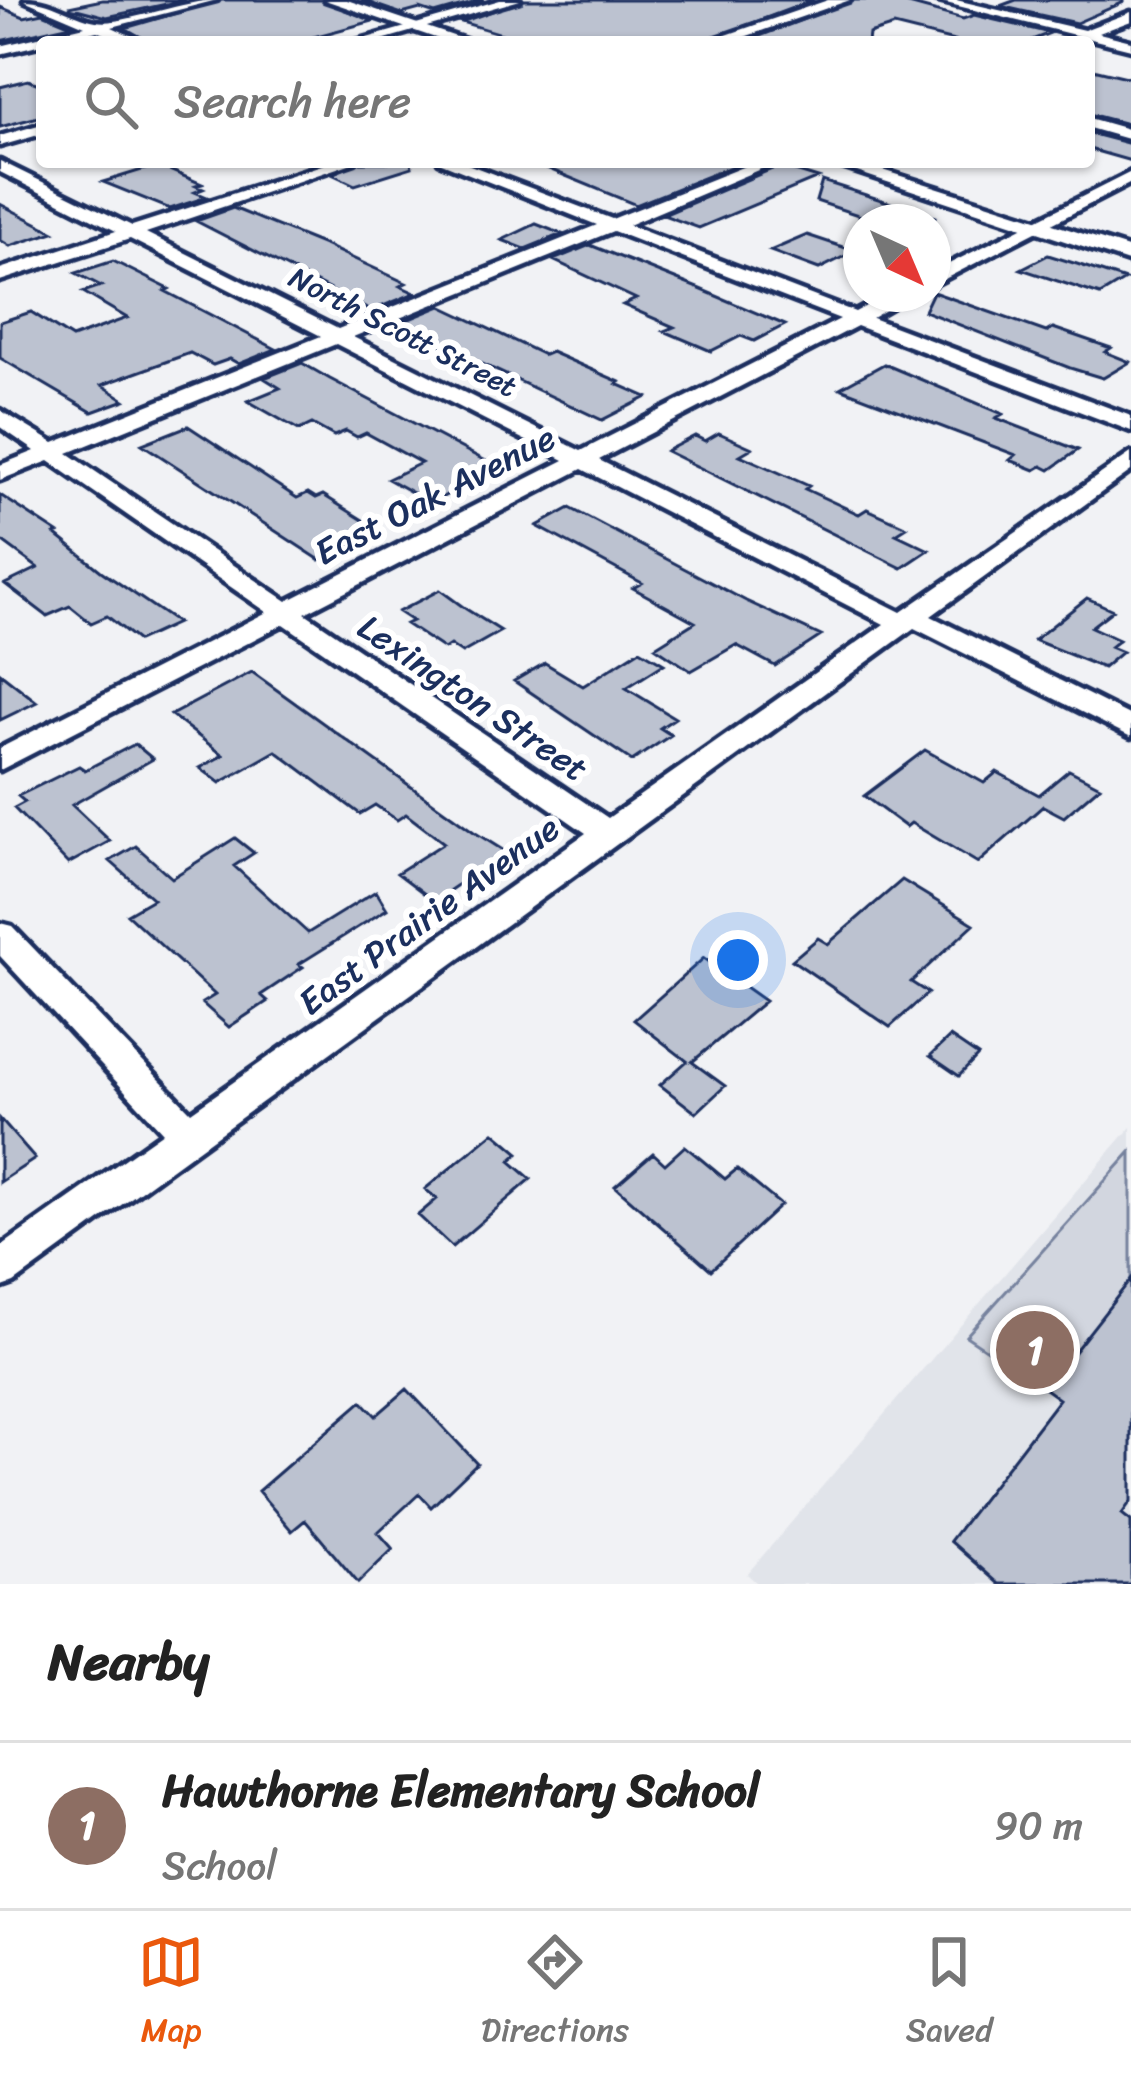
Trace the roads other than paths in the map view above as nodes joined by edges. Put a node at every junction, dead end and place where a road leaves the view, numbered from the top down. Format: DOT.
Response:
graph roads {
  1 [pos="30,0"];
  2 [pos="211,0"];
  3 [pos="332,0"];
  4 [pos="514,0"];
  5 [pos="843,0"];
  6 [pos="940,0"];
  7 [pos="1131,16"];
  8 [pos="98,27"];
  9 [pos="416,27"];
  10 [pos="1085,34"];
  11 [pos="60,36"];
  12 [pos="122,36"];
  13 [pos="382,36"];
  14 [pos="444,36"];
  15 [pos="732,36"];
  16 [pos="1080,36"];
  17 [pos="1093,36"];
  18 [pos="1095,37"];
  19 [pos="36,42"];
  20 [pos="1131,46"];
  21 [pos="0,50"];
  22 [pos="1095,125"];
  23 [pos="36,131"];
  24 [pos="1131,135"];
  25 [pos="0,141"];
  26 [pos="0,166"];
  27 [pos="329,168"];
  28 [pos="462,168"];
  29 [pos="755,168"];
  30 [pos="856,168"];
  31 [pos="1131,177"];
  32 [pos="612,226"];
  33 [pos="1036,226"];
  34 [pos="133,232"];
  35 [pos="1131,256"];
  36 [pos="951,270"];
  37 [pos="0,275"];
  38 [pos="869,312"];
  39 [pos="856,319"];
  40 [pos="338,336"];
  41 [pos="0,417"];
  42 [pos="1131,424"];
  43 [pos="51,452"];
  44 [pos="582,460"];
  45 [pos="1131,460"];
  46 [pos="0,472"];
  47 [pos="286,613"];
  48 [pos="908,620"];
  49 [pos="1131,728"];
  50 [pos="0,760"];
  51 [pos="609,834"];
  52 [pos="0,935"];
  53 [pos="189,1135"];
  54 [pos="0,1270"];
  1 -- 8 [label="street"];
  2 -- 8 [label="street"];
  3 -- 9 [label="street"];
  4 -- 9 [label="street"];
  5 -- 15 [label="street"];
  6 -- 10 [label="street"];
  7 -- 10 [label="street"];
  8 -- 11 [label="street"];
  8 -- 12 [label="street"];
  9 -- 13 [label="street"];
  9 -- 14 [label="street"];
  10 -- 16 [label="street"];
  10 -- 17 [label="street"];
  18 -- 20 [label="street"];
  19 -- 21 [label="street"];
  22 -- 24 [label="street"];
  23 -- 25 [label="street"];
  26 -- 34 [label="street, North Scott Street"];
  27 -- 34 [label="street"];
  28 -- 32 [label="street"];
  29 -- 32 [label="street"];
  30 -- 33 [label="street"];
  31 -- 33 [label="street"];
  32 -- 39 [label="street"];
  32 -- 40 [label="street"];
  33 -- 35 [label="street"];
  33 -- 36 [label="street"];
  34 -- 37 [label="street"];
  34 -- 40 [label="street, North Scott Street"];
  38 -- 39 [label="street, East Oak Avenue"];
  39 -- 42 [label="street"];
  39 -- 44 [label="street, East Oak Avenue"];
  40 -- 43 [label="street"];
  40 -- 44 [label="street, North Scott Street"];
  41 -- 43 [label="street, Lexington Street"];
  43 -- 46 [label="street"];
  43 -- 47 [label="street, Lexington Street"];
  44 -- 47 [label="street, East Oak Avenue"];
  44 -- 48 [label="street, North Scott Street"];
  45 -- 48 [label="street, East Prairie Avenue"];
  47 -- 50 [label="street, East Oak Avenue"];
  47 -- 51 [label="street, Lexington Street"];
  48 -- 49 [label="street, North Scott Street"];
  48 -- 51 [label="street, East Prairie Avenue"];
  51 -- 53 [label="street, East Prairie Avenue"];
  52 -- 53 [label="street"];
  53 -- 54 [label="street, East Prairie Avenue"];
}
